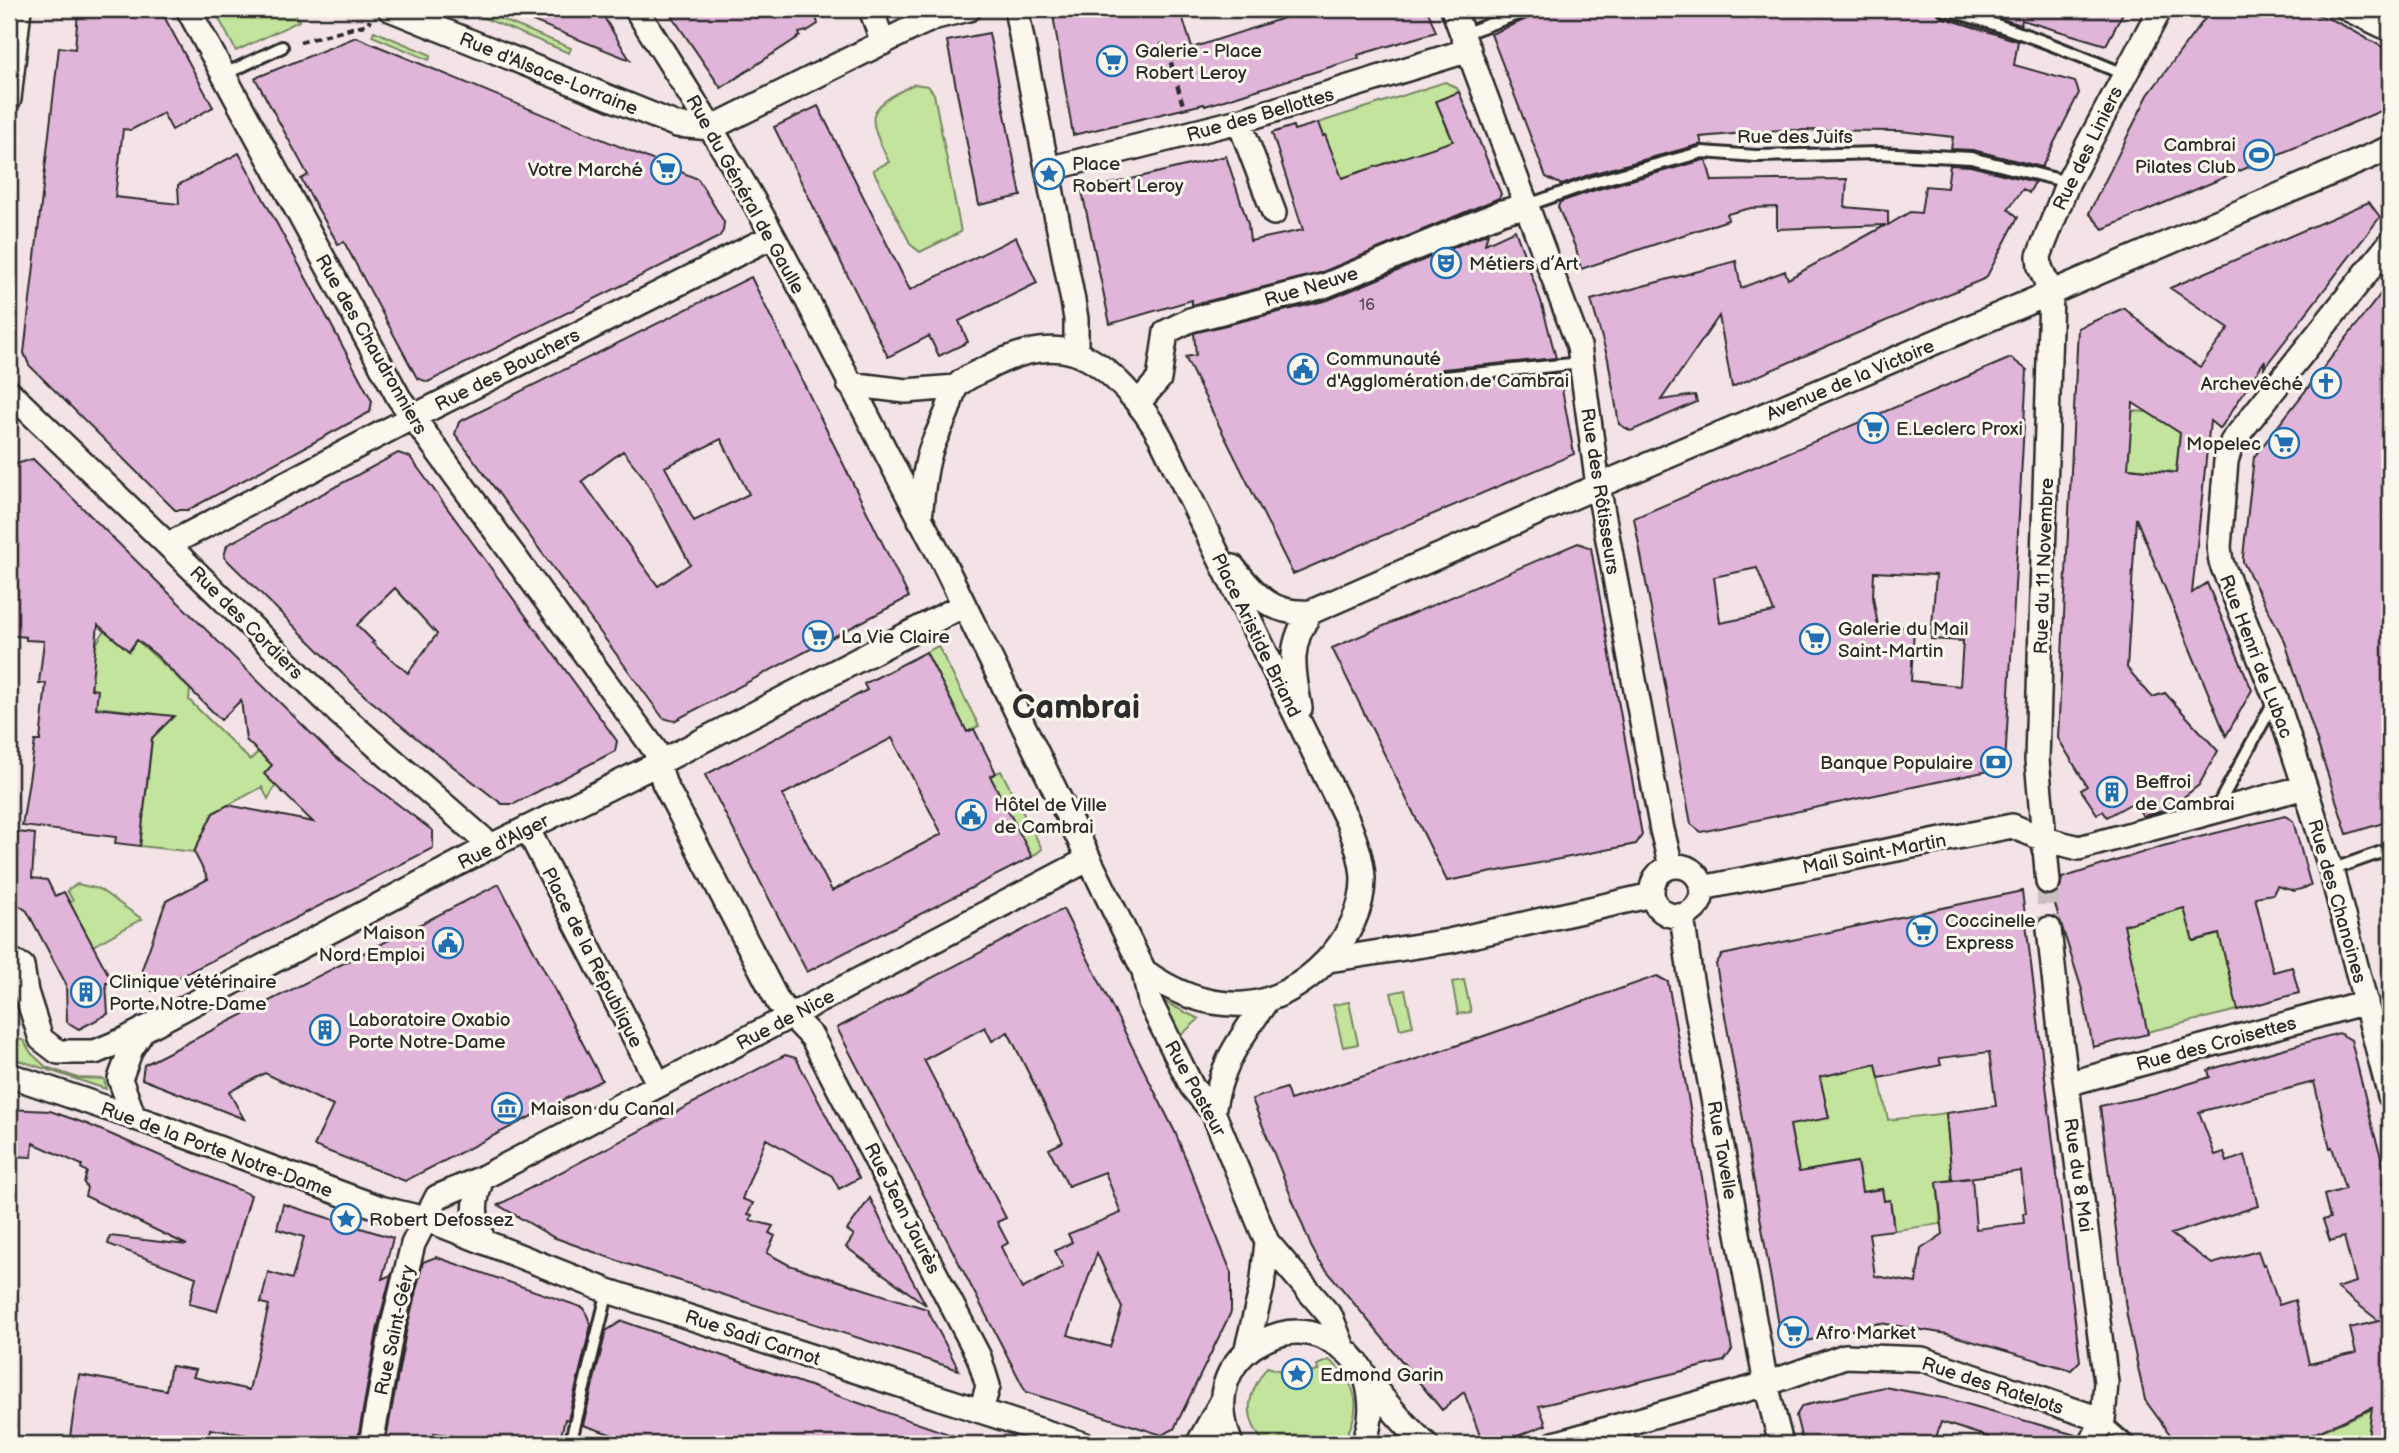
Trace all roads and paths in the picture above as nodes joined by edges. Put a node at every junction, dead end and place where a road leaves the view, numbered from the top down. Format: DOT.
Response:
graph roads {
  1 [pos="19,9"];
  2 [pos="188,9"];
  3 [pos="636,9"];
  4 [pos="871,9"];
  5 [pos="969,9"];
  6 [pos="1016,9"];
  7 [pos="1453,9"];
  8 [pos="1531,9"];
  9 [pos="1942,9"];
  10 [pos="2160,9"];
  11 [pos="2348,9"];
  12 [pos="381,12"];
  13 [pos="432,17"];
  14 [pos="2390,29"];
  15 [pos="1466,42"];
  16 [pos="883,43"];
  17 [pos="1160,46"];
  18 [pos="282,47"];
  19 [pos="2124,74"];
  20 [pos="223,75"];
  21 [pos="9,99"];
  22 [pos="1239,121"];
  23 [pos="711,128"];
  24 [pos="1191,134"];
  25 [pos="2390,148"];
  26 [pos="1048,169"];
  27 [pos="2067,182"];
  28 [pos="1528,205"];
  29 [pos="1274,213"];
  30 [pos="773,236"];
  31 [pos="2390,243"];
  32 [pos="2051,293"];
  33 [pos="1076,353"];
  34 [pos="1581,363"];
  35 [pos="1444,377"];
  36 [pos="849,384"];
  37 [pos="956,387"];
  38 [pos="9,392"];
  39 [pos="1139,402"];
  40 [pos="411,418"];
  41 [pos="1598,486"];
  42 [pos="920,520"];
  43 [pos="1209,536"];
  44 [pos="168,544"];
  45 [pos="964,605"];
  46 [pos="1311,612"];
  47 [pos="2276,699"];
  48 [pos="1305,734"];
  49 [pos="659,763"];
  50 [pos="2305,788"];
  51 [pos="2215,811"];
  52 [pos="527,828"];
  53 [pos="2044,839"];
  54 [pos="491,846"];
  55 [pos="2390,849"];
  56 [pos="1088,859"];
  57 [pos="1671,866"];
  58 [pos="2331,870"];
  59 [pos="2048,882"];
  60 [pos="1702,888"];
  61 [pos="1652,895"];
  62 [pos="1682,916"];
  63 [pos="2049,929"];
  64 [pos="9,938"];
  65 [pos="1329,960"];
  66 [pos="15,962"];
  67 [pos="1144,971"];
  68 [pos="1267,1000"];
  69 [pos="2366,1002"];
  70 [pos="793,1015"];
  71 [pos="144,1029"];
  72 [pos="9,1075"];
  73 [pos="2067,1084"];
  74 [pos="659,1085"];
  75 [pos="2390,1096"];
  76 [pos="1213,1112"];
  77 [pos="134,1118"];
  78 [pos="482,1178"];
  79 [pos="426,1219"];
  80 [pos="483,1240"];
  81 [pos="1267,1242"];
  82 [pos="608,1291"];
  83 [pos="1343,1348"];
  84 [pos="1246,1352"];
  85 [pos="1366,1378"];
  86 [pos="1766,1384"];
  87 [pos="1222,1401"];
  88 [pos="981,1410"];
  89 [pos="2104,1420"];
  90 [pos="371,1444"];
  91 [pos="570,1444"];
  92 [pos="1083,1444"];
  93 [pos="1198,1444"];
  94 [pos="1231,1444"];
  95 [pos="1363,1444"];
  96 [pos="1426,1444"];
  97 [pos="1554,1444"];
  98 [pos="1781,1444"];
  99 [pos="2091,1444"];
  100 [pos="2130,1444"];
  1 -- 21 [label="street"];
  2 -- 20 [label="street, Rue des Chaudronniers"];
  3 -- 23 [label="street, Rue du Général de Gaulle"];
  4 -- 16 [label="street"];
  5 -- 16 [label="street"];
  6 -- 26 [label="street"];
  7 -- 15 [label="street, Rue des Rôtisseurs"];
  8 -- 15 [label="lane"];
  9 -- 19 [label="lane"];
  10 -- 19 [label="street, Rue des Liniers"];
  11 -- 14 [label="street"];
  12 -- 13 [label="street, Rue d'Alsace-Lorraine"];
  12 -- 18 [label="path"];
  13 -- 23 [label="street, Rue d'Alsace-Lorraine"];
  15 -- 22 [label="street, Rue des Bellottes"];
  15 -- 28 [label="street, Rue des Rôtisseurs"];
  16 -- 23 [label="street"];
  17 -- 24 [label="path"];
  18 -- 20 [label="lane"];
  19 -- 27 [label="street, Rue des Liniers"];
  20 -- 40 [label="street, Rue des Chaudronniers"];
  22 -- 24 [label="street, Rue des Bellottes"];
  22 -- 29 [label="street"];
  23 -- 30 [label="street, Rue du Général de Gaulle"];
  24 -- 26 [label="street, Rue des Bellottes"];
  25 -- 32 [label="street, Avenue de la Victoire"];
  26 -- 33 [label="street"];
  27 -- 28 [label="lane, Rue des Juifs"];
  27 -- 32 [label="street, Rue des Liniers"];
  28 -- 34 [label="street, Rue des Rôtisseurs"];
  28 -- 39 [label="street, Rue Neuve"];
  30 -- 36 [label="street, Rue du Général de Gaulle"];
  30 -- 40 [label="street, Rue des Bouchers"];
  31 -- 47 [label="street, Rue Henri de Lubac"];
  32 -- 41 [label="street, Avenue de la Victoire"];
  32 -- 53 [label="street, Rue du 11 Novembre"];
  33 -- 37 [label="street, Place Aristide Briand"];
  33 -- 39 [label="street, Place Aristide Briand"];
  34 -- 35 [label="lane"];
  34 -- 41 [label="street, Rue des Rôtisseurs"];
  36 -- 37 [label="street, Place Aristide Briand"];
  36 -- 42 [label="street, Place Aristide Briand"];
  37 -- 42 [label="street"];
  38 -- 44 [label="street, Rue des Cordiers"];
  39 -- 43 [label="street, Place Aristide Briand"];
  40 -- 44 [label="street, Rue des Bouchers"];
  40 -- 49 [label="street, Rue des Chaudronniers"];
  41 -- 46 [label="street, Avenue de la Victoire"];
  41 -- 57 [label="street, Rue des Rôtisseurs"];
  42 -- 45 [label="street, Place Aristide Briand"];
  43 -- 46 [label="street, Place Aristide Briand"];
  43 -- 48 [label="street, Place Aristide Briand"];
  44 -- 54 [label="street, Rue des Cordiers"];
  45 -- 49 [label="street, Rue d'Alger"];
  45 -- 56 [label="street, Place Aristide Briand"];
  46 -- 48 [label="street, Place Aristide Briand"];
  47 -- 50 [label="street, Rue Henri de Lubac"];
  47 -- 51 [label="lane"];
  48 -- 65 [label="street, Place Aristide Briand"];
  49 -- 52 [label="street, Rue d'Alger"];
  49 -- 70 [label="street"];
  50 -- 51 [label="street, Mail Saint-Martin"];
  50 -- 58 [label="street, Rue des Chanoines"];
  51 -- 53 [label="street, Mail Saint-Martin"];
  52 -- 54 [label="street, Rue d'Alger"];
  52 -- 74 [label="street, Place de la République"];
  53 -- 59 [label="street"];
  53 -- 60 [label="street, Mail Saint-Martin"];
  54 -- 71 [label="street, Rue d'Alger"];
  55 -- 58 [label="lane"];
  56 -- 67 [label="street, Place Aristide Briand"];
  56 -- 70 [label="street, Rue de Nice"];
  57 -- 60 [label="street"];
  57 -- 61 [label="street"];
  58 -- 69 [label="street, Rue des Chanoines"];
  60 -- 62 [label="street"];
  61 -- 62 [label="street"];
  61 -- 65 [label="street"];
  62 -- 86 [label="street, Rue Tavelle"];
  63 -- 73 [label="street, Rue du 8 Mai"];
  64 -- 66 [label="street"];
  65 -- 68 [label="street, Place Aristide Briand"];
  66 -- 71 [label="street, Rue d'Alger"];
  67 -- 68 [label="street, Place Aristide Briand"];
  67 -- 76 [label="street, Rue Pasteur"];
  68 -- 76 [label="street"];
  69 -- 73 [label="street, Rue des Croisettes"];
  69 -- 75 [label="street, Rue des Chanoines"];
  70 -- 74 [label="street, Rue de Nice"];
  70 -- 88 [label="street, Rue Jean Jaurès"];
  71 -- 77 [label="street"];
  72 -- 77 [label="street, Rue de la Porte Notre-Dame"];
  73 -- 89 [label="street, Rue du 8 Mai"];
  74 -- 78 [label="street, Rue de Nice"];
  76 -- 81 [label="street, Rue Pasteur"];
  77 -- 79 [label="street, Rue de la Porte Notre-Dame"];
  78 -- 79 [label="street, Rue de Nice"];
  78 -- 80 [label="street"];
  79 -- 80 [label="street, Rue Sadi Carnot"];
  79 -- 90 [label="street, Rue Saint-Géry"];
  80 -- 82 [label="street, Rue Sadi Carnot"];
  81 -- 83 [label="street"];
  81 -- 84 [label="street"];
  82 -- 88 [label="street, Rue Sadi Carnot"];
  82 -- 91 [label="lane"];
  83 -- 84 [label="street"];
  83 -- 85 [label="street"];
  84 -- 87 [label="street"];
  85 -- 95 [label="street"];
  85 -- 96 [label="street"];
  86 -- 89 [label="street, Rue des Ratelots"];
  86 -- 97 [label="street, Rue des Ratelots"];
  86 -- 98 [label="street, Rue Tavelle"];
  87 -- 93 [label="street"];
  87 -- 94 [label="street"];
  88 -- 92 [label="street, Rue Sadi Carnot"];
  89 -- 99 [label="street"];
  89 -- 100 [label="lane, Rue des Ratelots"];
}
